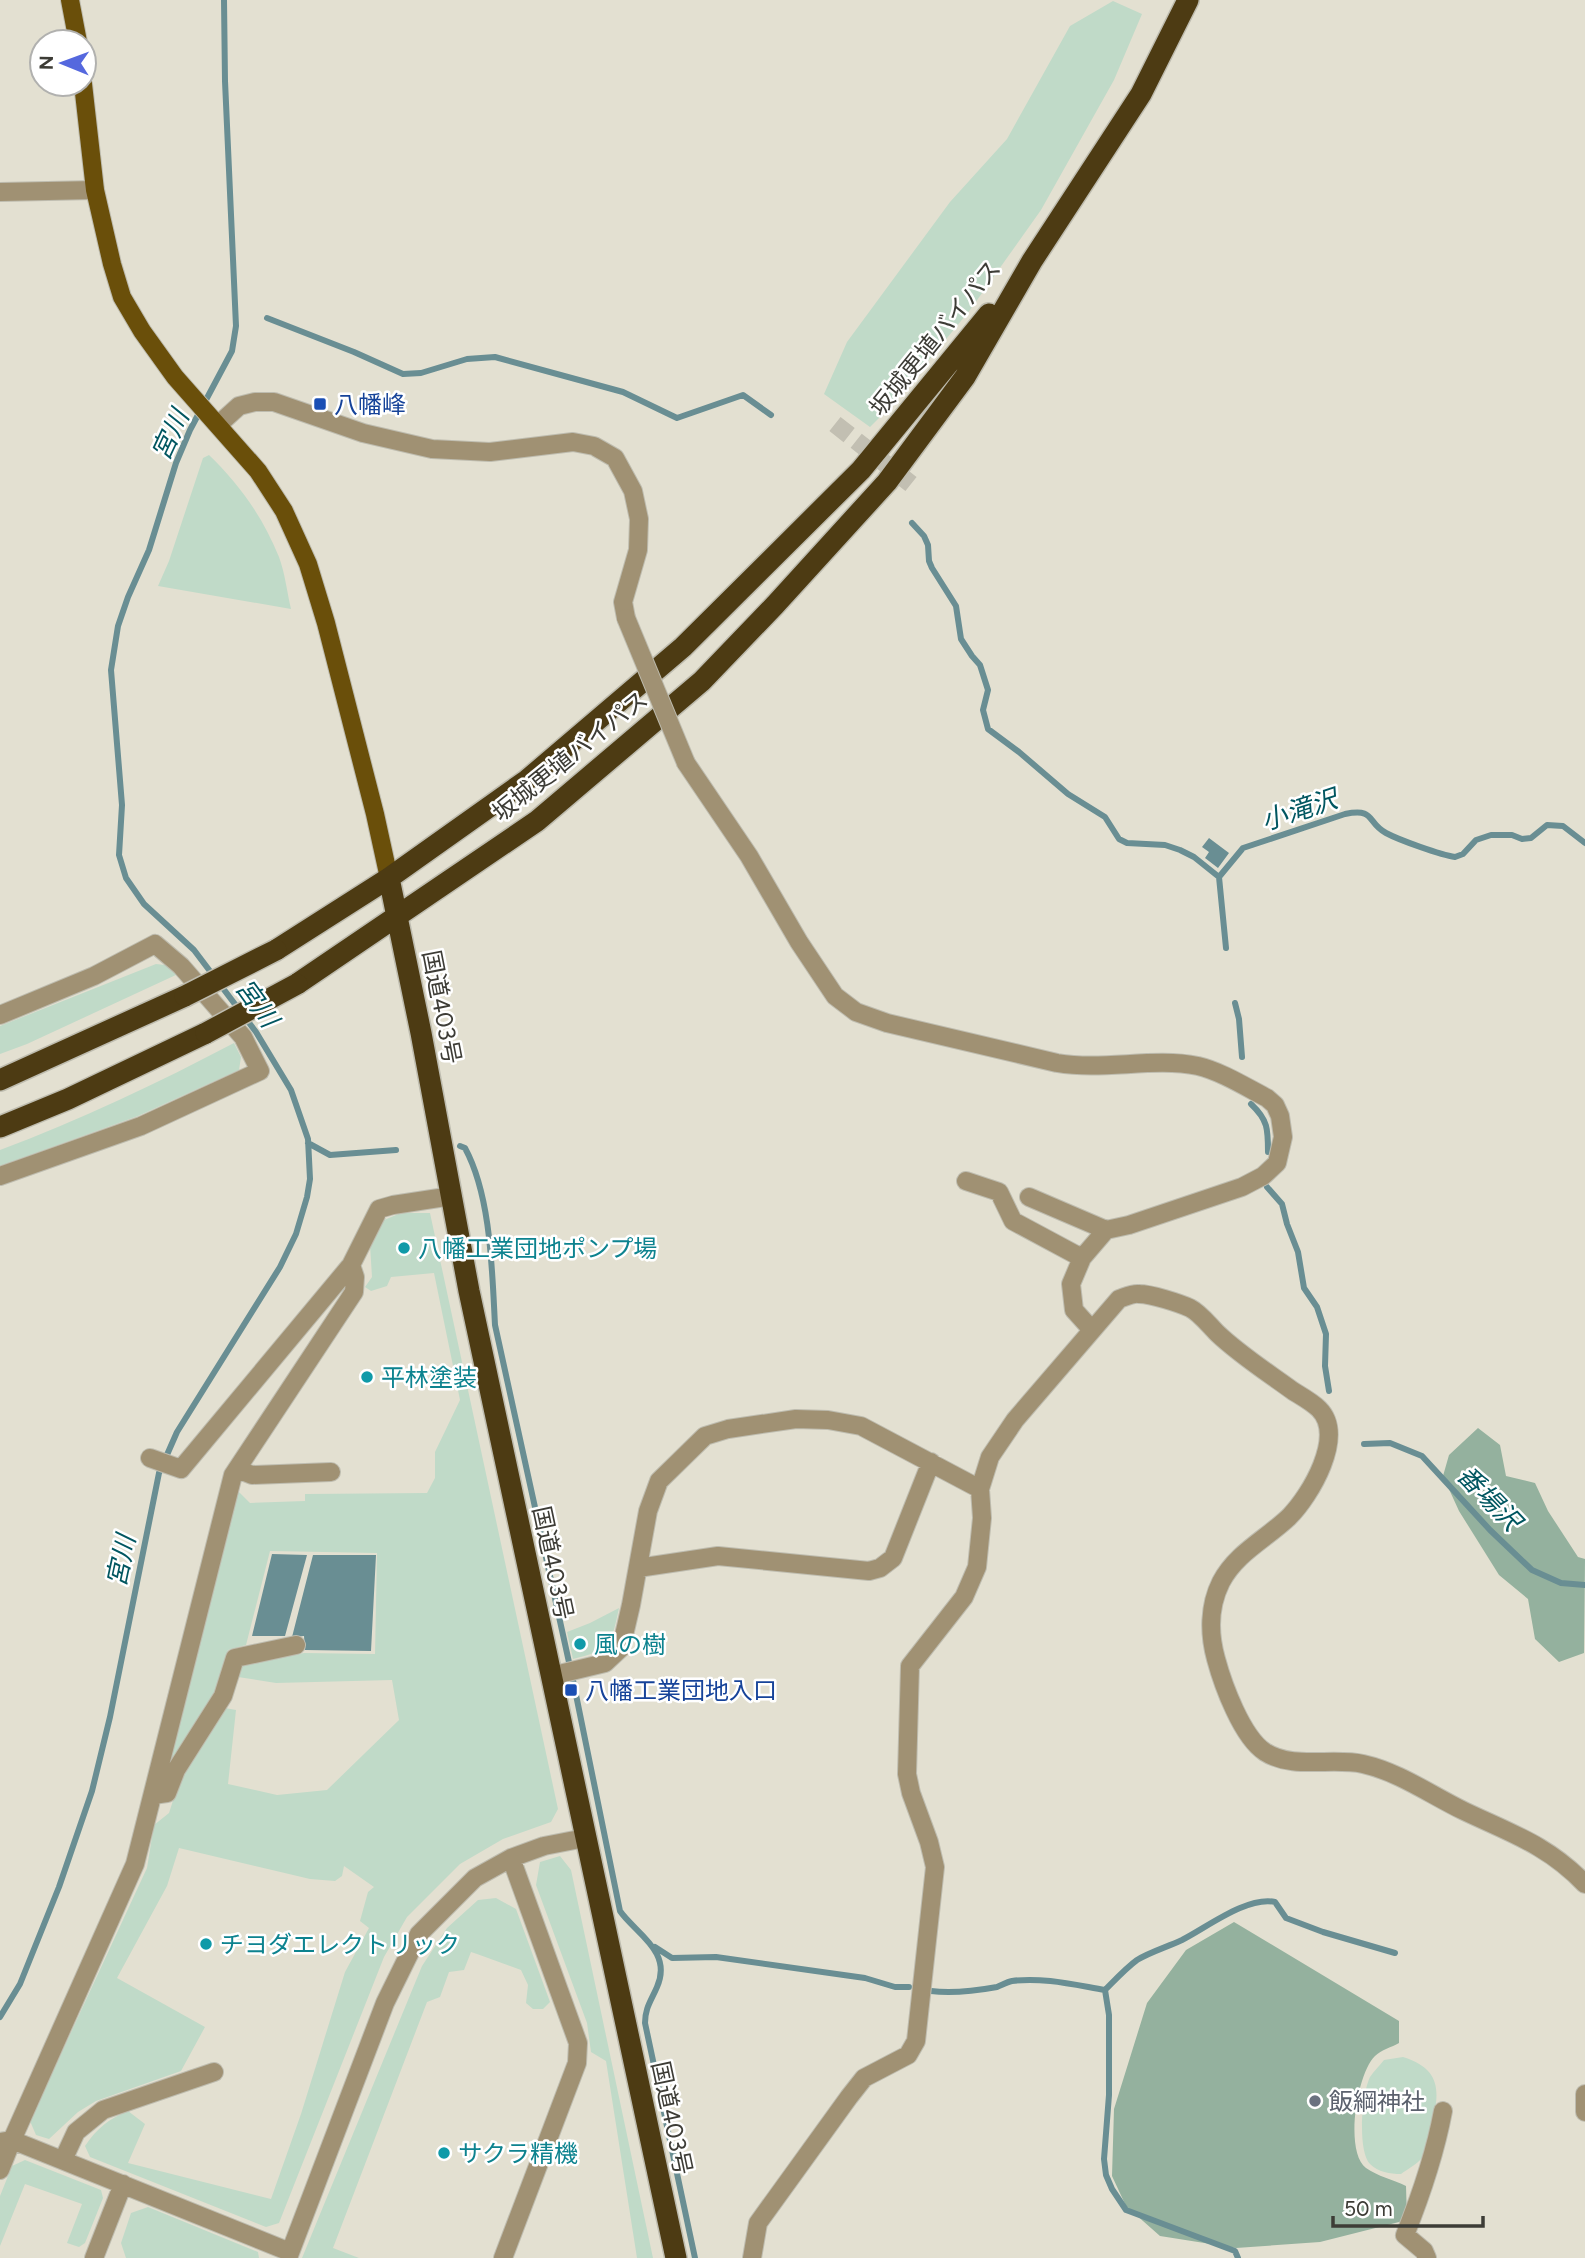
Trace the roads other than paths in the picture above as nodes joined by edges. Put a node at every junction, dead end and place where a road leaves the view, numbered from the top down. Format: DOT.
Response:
graph roads {
  1 [pos="70,0"];
  2 [pos="1188,0"];
  3 [pos="75,28"];
  4 [pos="85,98"];
  5 [pos="95,190"];
  6 [pos="0,192"];
  7 [pos="1032,261"];
  8 [pos="215,421"];
  9 [pos="389,877"];
  10 [pos="397,917"];
  11 [pos="0,1015"];
  12 [pos="0,1080"];
  13 [pos="0,1126"];
  14 [pos="0,1176"];
  15 [pos="966,1181"];
  16 [pos="452,1196"];
  17 [pos="1029,1197"];
  18 [pos="1106,1230"];
  19 [pos="1082,1258"];
  20 [pos="351,1265"];
  21 [pos="1092,1330"];
  22 [pos="150,1458"];
  23 [pos="931,1462"];
  24 [pos="237,1468"];
  25 [pos="331,1472"];
  26 [pos="980,1489"];
  27 [pos="638,1568"];
  28 [pos="296,1645"];
  29 [pos="564,1673"];
  30 [pos="153,1795"];
  31 [pos="585,1838"];
  32 [pos="511,1858"];
  33 [pos="1585,1884"];
  34 [pos="214,2072"];
  35 [pos="1585,2094"];
  36 [pos="1443,2111"];
  37 [pos="1585,2112"];
  38 [pos="6,2141"];
  39 [pos="63,2160"];
  40 [pos="0,2170"];
  41 [pos="123,2184"];
  42 [pos="289,2255"];
  43 [pos="94,2258"];
  44 [pos="503,2258"];
  45 [pos="676,2258"];
  46 [pos="752,2258"];
  47 [pos="1427,2258"];
  1 -- 3 [label="main road"];
  2 -- 7 [label="highway, 坂城更埴バイパス"];
  4 -- 5 [label="main road"];
  5 -- 6 [label="street"];
  5 -- 8 [label="main road"];
  7 -- 9 [label="highway, 坂城更埴バイパス"];
  7 -- 10 [label="highway, 坂城更埴バイパス"];
  8 -- 9 [label="main road"];
  8 -- 18 [label="street, bridge"];
  9 -- 10 [label="highway, 国道403号"];
  9 -- 12 [label="highway, 坂城更埴バイパス, bridge"];
  10 -- 13 [label="highway, 坂城更埴バイパス, bridge"];
  10 -- 16 [label="highway, 国道403号"];
  11 -- 14 [label="street"];
  15 -- 19 [label="street"];
  16 -- 20 [label="street"];
  16 -- 29 [label="highway, 国道403号"];
  17 -- 18 [label="street"];
  18 -- 19 [label="street"];
  19 -- 21 [label="street"];
  20 -- 22 [label="street"];
  20 -- 24 [label="street"];
  21 -- 26 [label="street"];
  21 -- 33 [label="street"];
  23 -- 26 [label="street"];
  23 -- 27 [label="street"];
  23 -- 27 [label="street"];
  24 -- 25 [label="street"];
  24 -- 30 [label="street"];
  26 -- 46 [label="street"];
  27 -- 29 [label="street"];
  28 -- 30 [label="street"];
  29 -- 31 [label="highway, 国道403号"];
  30 -- 38 [label="street"];
  31 -- 32 [label="street"];
  31 -- 45 [label="highway, 国道403号"];
  32 -- 42 [label="street"];
  32 -- 44 [label="street"];
  34 -- 39 [label="street"];
  35 -- 37 [label="street"];
  36 -- 47 [label="street"];
  38 -- 39 [label="street"];
  38 -- 40 [label="street"];
  39 -- 41 [label="street"];
  41 -- 42 [label="street"];
  41 -- 43 [label="street"];
}
